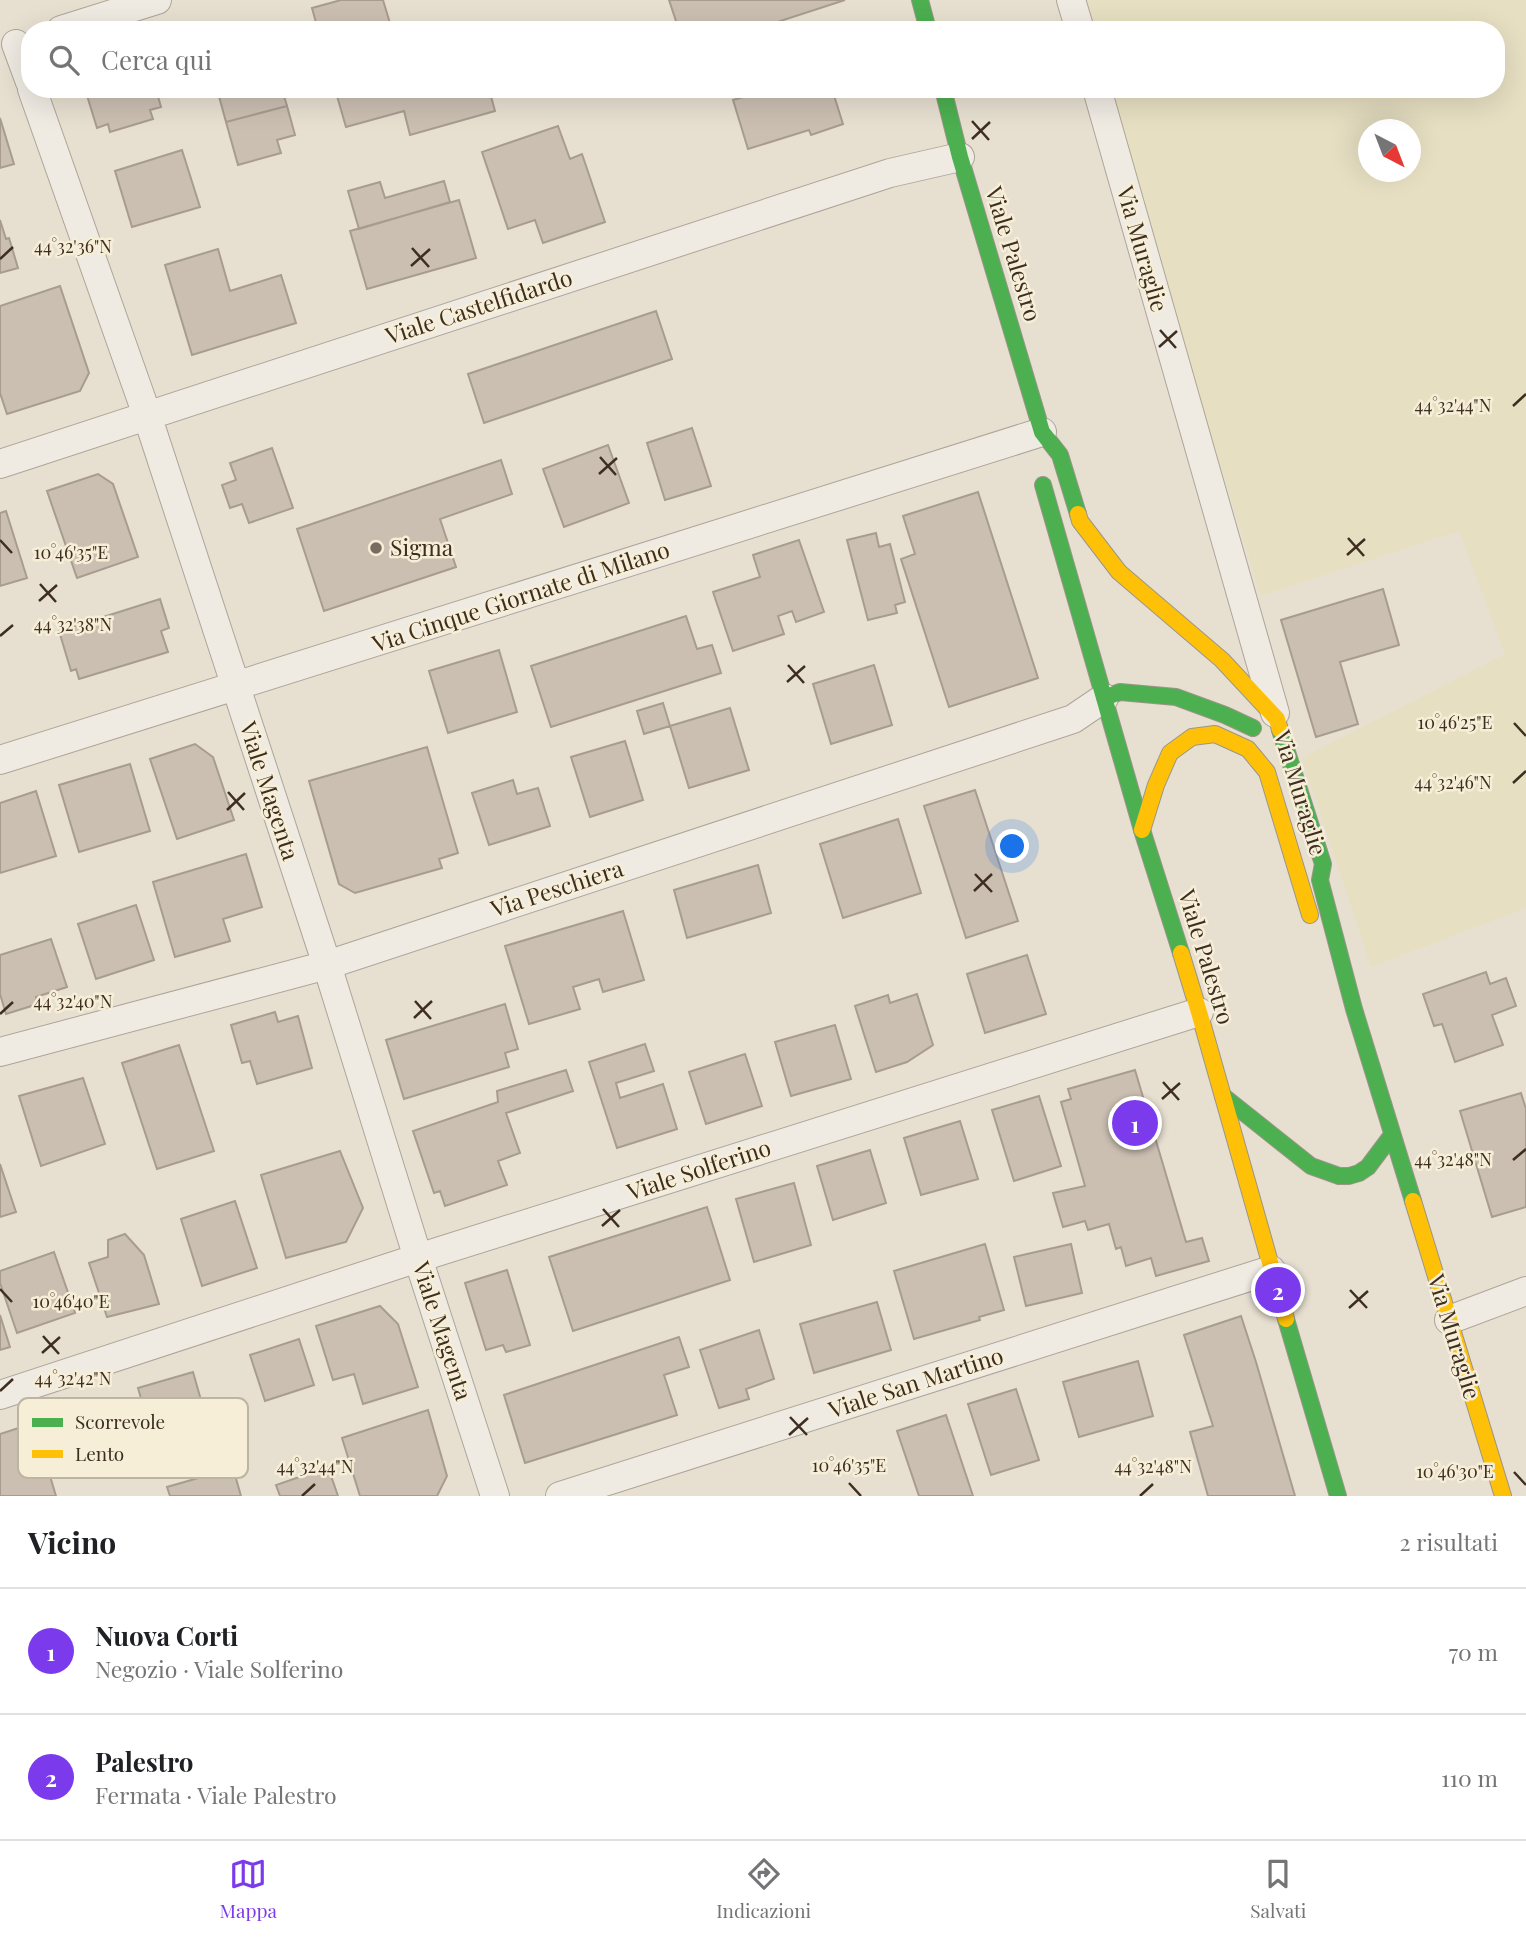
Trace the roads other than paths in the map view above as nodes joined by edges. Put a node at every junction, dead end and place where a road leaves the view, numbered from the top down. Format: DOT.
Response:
graph roads {
  1 [pos="157,0"];
  2 [pos="920,0"];
  3 [pos="1071,0"];
  4 [pos="90,21"];
  5 [pos="926,21"];
  6 [pos="1077,21"];
  7 [pos="35,98"];
  8 [pos="945,98"];
  9 [pos="1099,98"];
  10 [pos="960,157"];
  11 [pos="146,415"];
  12 [pos="1039,451"];
  13 [pos="0,464"];
  14 [pos="235,687"];
  15 [pos="1104,698"];
  16 [pos="1271,738"];
  17 [pos="0,760"];
  18 [pos="1142,830"];
  19 [pos="1320,880"];
  20 [pos="1313,925"];
  21 [pos="327,965"];
  22 [pos="1332,989"];
  23 [pos="1354,1009"];
  24 [pos="1199,1012"];
  25 [pos="0,1052"];
  26 [pos="1223,1096"];
  27 [pos="1392,1135"];
  28 [pos="418,1258"];
  29 [pos="1272,1270"];
  30 [pos="1526,1291"];
  31 [pos="1449,1320"];
  32 [pos="0,1395"];
  33 [pos="1312,1407"];
  34 [pos="1337,1440"];
  35 [pos="495,1496"];
  36 [pos="560,1496"];
  37 [pos="1338,1496"];
  38 [pos="1503,1496"];
  1 -- 4 [label="street"];
  2 -- 5 [label="main road"];
  3 -- 6 [label="street"];
  7 -- 11 [label="street, Viale Magenta"];
  8 -- 10 [label="main road, Viale Palestro"];
  9 -- 16 [label="street, Via Muraglie"];
  10 -- 11 [label="street, Viale Castelfidardo"];
  10 -- 12 [label="main road, Viale Palestro"];
  11 -- 13 [label="street, Viale Castelfidardo"];
  11 -- 14 [label="street, Viale Magenta"];
  12 -- 14 [label="street, Via Cinque Giornate di Milano"];
  12 -- 15 [label="main road, Viale Palestro"];
  12 -- 16 [label="main road, Viale Palestro"];
  14 -- 17 [label="street, Via Cinque Giornate di Milano"];
  14 -- 21 [label="street, Viale Magenta"];
  15 -- 16 [label="main road"];
  15 -- 18 [label="main road, Viale Palestro"];
  15 -- 21 [label="street, Via Peschiera"];
  16 -- 19 [label="main road"];
  16 -- 19 [label="main road, Via Muraglie"];
  18 -- 20 [label="main road"];
  18 -- 24 [label="main road, Viale Palestro"];
  19 -- 23 [label="main road, Via Muraglie"];
  21 -- 25 [label="street, Via Peschiera"];
  21 -- 28 [label="street, Viale Magenta"];
  22 -- 23 [label="main road"];
  23 -- 27 [label="main road, Via Muraglie"];
  24 -- 26 [label="main road, Viale Palestro"];
  24 -- 28 [label="street, Viale Solferino"];
  26 -- 27 [label="main road"];
  26 -- 29 [label="main road, Viale Palestro"];
  27 -- 31 [label="main road, Via Muraglie"];
  28 -- 32 [label="street, Viale Solferino"];
  28 -- 35 [label="street, Viale Magenta"];
  29 -- 33 [label="main road, Viale Palestro"];
  29 -- 36 [label="street, Viale San Martino"];
  30 -- 31 [label="street"];
  31 -- 38 [label="main road, Via Muraglie"];
  33 -- 34 [label="main road"];
  33 -- 37 [label="main road, Viale Palestro"];
}
